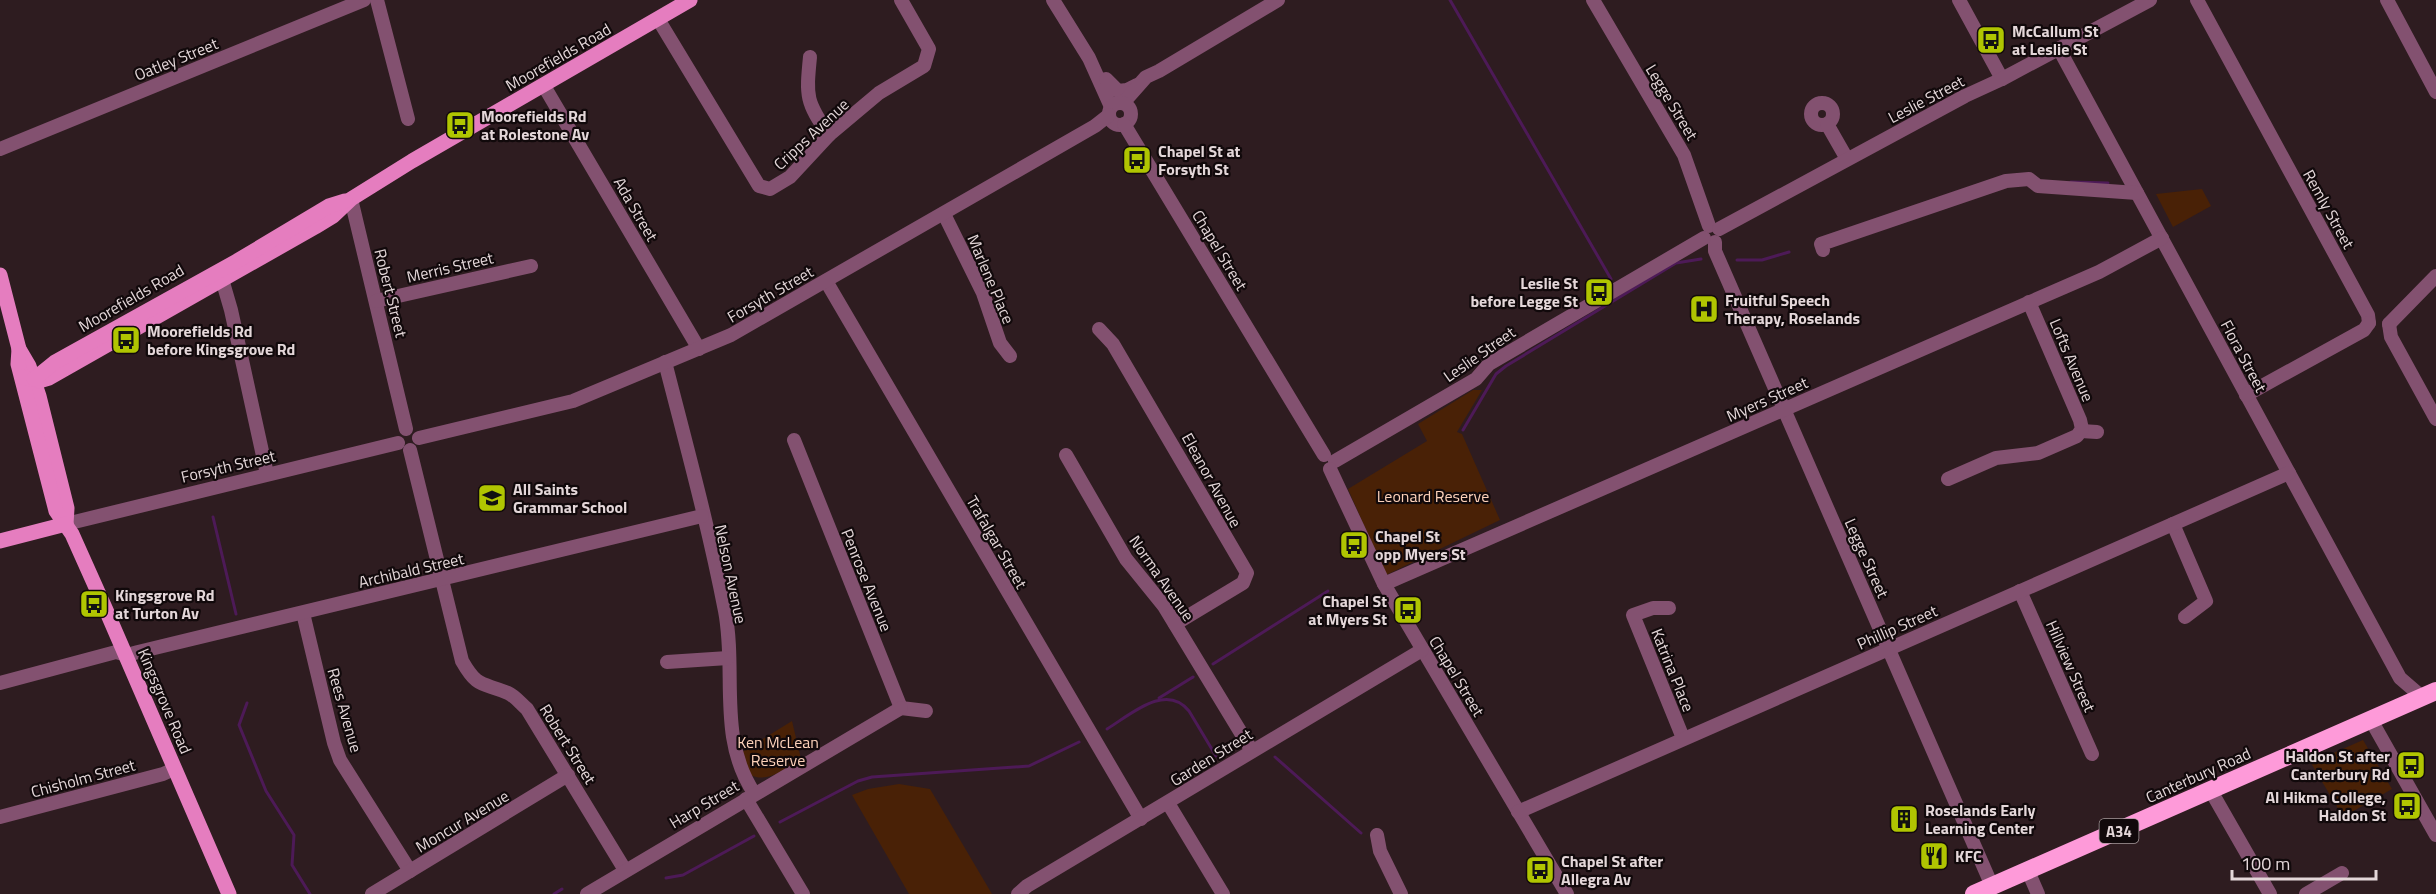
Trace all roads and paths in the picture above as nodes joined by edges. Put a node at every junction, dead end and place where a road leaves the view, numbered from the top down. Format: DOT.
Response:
graph roads {
  1 [pos="364,0"];
  2 [pos="377,0"];
  3 [pos="690,0"];
  4 [pos="902,0"];
  5 [pos="1053,0"];
  6 [pos="1278,0"];
  7 [pos="1593,0"];
  8 [pos="1959,0"];
  9 [pos="2150,0"];
  10 [pos="2197,0"];
  11 [pos="2387,0"];
  12 [pos="1262,4"];
  13 [pos="658,19"];
  14 [pos="2059,49"];
  15 [pos="810,57"];
  16 [pos="1089,58"];
  17 [pos="1160,71"];
  18 [pos="1106,79"];
  19 [pos="2002,79"];
  20 [pos="1138,85"];
  21 [pos="544,86"];
  22 [pos="2436,92"];
  23 [pos="1118,107"];
  24 [pos="408,118"];
  25 [pos="1827,124"];
  26 [pos="829,135"];
  27 [pos="0,149"];
  28 [pos="1847,159"];
  29 [pos="2137,193"];
  30 [pos="351,199"];
  31 [pos="944,214"];
  32 [pos="1712,234"];
  33 [pos="2162,238"];
  34 [pos="1823,250"];
  35 [pos="531,266"];
  36 [pos="0,275"];
  37 [pos="2436,276"];
  38 [pos="218,277"];
  39 [pos="826,281"];
  40 [pos="376,301"];
  41 [pos="2029,302"];
  42 [pos="2369,322"];
  43 [pos="2389,324"];
  44 [pos="1099,329"];
  45 [pos="18,346"];
  46 [pos="699,348"];
  47 [pos="1010,356"];
  48 [pos="55,362"];
  49 [pos="665,362"];
  50 [pos="34,379"];
  51 [pos="2246,394"];
  52 [pos="1784,409"];
  53 [pos="2436,419"];
  54 [pos="406,429"];
  55 [pos="2081,431"];
  56 [pos="2097,432"];
  57 [pos="419,438"];
  58 [pos="794,440"];
  59 [pos="404,447"];
  60 [pos="1066,455"];
  61 [pos="1330,462"];
  62 [pos="2289,473"];
  63 [pos="267,474"];
  64 [pos="1948,479"];
  65 [pos="702,516"];
  66 [pos="66,524"];
  67 [pos="2173,524"];
  68 [pos="0,541"];
  69 [pos="442,580"];
  70 [pos="1384,584"];
  71 [pos="2020,591"];
  72 [pos="1669,608"];
  73 [pos="303,613"];
  74 [pos="2185,617"];
  75 [pos="1175,624"];
  76 [pos="1889,649"];
  77 [pos="1422,650"];
  78 [pos="127,655"];
  79 [pos="728,658"];
  80 [pos="667,662"];
  81 [pos="2400,678"];
  82 [pos="0,683"];
  83 [pos="2429,694"];
  84 [pos="2403,706"];
  85 [pos="901,708"];
  86 [pos="926,711"];
  87 [pos="2371,720"];
  88 [pos="1683,738"];
  89 [pos="1252,751"];
  90 [pos="2092,754"];
  91 [pos="174,769"];
  92 [pos="568,775"];
  93 [pos="2211,791"];
  94 [pos="750,796"];
  95 [pos="1168,803"];
  96 [pos="1518,812"];
  97 [pos="0,817"];
  98 [pos="1142,819"];
  99 [pos="1377,835"];
  100 [pos="2436,835"];
  101 [pos="625,870"];
  102 [pos="410,871"];
  103 [pos="2028,871"];
  104 [pos="2342,873"];
  105 [pos="1992,886"];
  106 [pos="229,894"];
  107 [pos="372,894"];
  108 [pos="586,894"];
  109 [pos="803,894"];
  110 [pos="1018,894"];
  111 [pos="1223,894"];
  112 [pos="1401,894"];
  113 [pos="1567,894"];
  114 [pos="1974,894"];
  115 [pos="2038,894"];
  116 [pos="2270,894"];
  117 [pos="2306,894"];
  1 -- 27 [label="street, Oatley Street"];
  2 -- 24 [label="street"];
  3 -- 13 [label="main road, Moorefields Road"];
  4 -- 26 [label="street, Cripps Avenue"];
  5 -- 16 [label="street"];
  6 -- 12 [label="street"];
  7 -- 32 [label="street, Legge Street"];
  8 -- 19 [label="street"];
  9 -- 14 [label="street, Leslie Street"];
  10 -- 42 [label="street, Remly Street"];
  11 -- 22 [label="street"];
  12 -- 17 [label="street"];
  13 -- 21 [label="main road, Moorefields Road"];
  13 -- 26 [label="street, Cripps Avenue"];
  14 -- 19 [label="street, Leslie Street"];
  14 -- 29 [label="street, Flora Street"];
  15 -- 26 [label="street"];
  16 -- 18 [label="street"];
  16 -- 23 [label="street"];
  17 -- 20 [label="street"];
  17 -- 23 [label="street"];
  18 -- 20 [label="street"];
  18 -- 23 [label="street"];
  19 -- 28 [label="street, Leslie Street"];
  20 -- 23 [label="street"];
  21 -- 30 [label="main road, Moorefields Road"];
  21 -- 46 [label="street, Ada Street"];
  23 -- 31 [label="street, Forsyth Street"];
  23 -- 61 [label="street, Chapel Street"];
  25 -- 28 [label="street"];
  28 -- 32 [label="street, Leslie Street"];
  29 -- 33 [label="street, Flora Street"];
  29 -- 34 [label="street"];
  30 -- 38 [label="main road, Moorefields Road"];
  30 -- 40 [label="street, Robert Street"];
  31 -- 39 [label="street, Forsyth Street"];
  31 -- 47 [label="street, Marlene Place"];
  32 -- 52 [label="street, Legge Street"];
  32 -- 61 [label="street, Leslie Street"];
  33 -- 41 [label="street, Myers Street"];
  33 -- 51 [label="street, Flora Street"];
  35 -- 40 [label="street, Merris Street"];
  36 -- 45 [label="main road"];
  37 -- 43 [label="street"];
  38 -- 48 [label="main road, Moorefields Road"];
  38 -- 50 [label="main road, Moorefields Road"];
  38 -- 63 [label="street"];
  39 -- 46 [label="street, Forsyth Street"];
  39 -- 98 [label="street, Trafalgar Street"];
  40 -- 54 [label="street, Robert Street"];
  41 -- 52 [label="street, Myers Street"];
  41 -- 55 [label="street, Lofts Avenue"];
  42 -- 43 [label="street"];
  42 -- 51 [label="street"];
  43 -- 53 [label="street"];
  44 -- 75 [label="street, Eleanor Avenue"];
  45 -- 48 [label="main road"];
  45 -- 50 [label="main road"];
  46 -- 49 [label="street, Forsyth Street"];
  48 -- 50 [label="main road, Moorefields Road"];
  49 -- 57 [label="street, Forsyth Street"];
  49 -- 65 [label="street, Nelson Avenue"];
  50 -- 66 [label="main road, Kingsgrove Road"];
  51 -- 62 [label="street, Flora Street"];
  52 -- 70 [label="street, Myers Street"];
  52 -- 76 [label="street, Legge Street"];
  54 -- 57 [label="street"];
  54 -- 59 [label="street"];
  55 -- 56 [label="street"];
  55 -- 64 [label="street"];
  57 -- 59 [label="street"];
  58 -- 85 [label="street, Penrose Avenue"];
  59 -- 63 [label="street, Forsyth Street"];
  59 -- 69 [label="street, Robert Street"];
  60 -- 75 [label="street, Norma Avenue"];
  61 -- 70 [label="street, Chapel Street"];
  62 -- 67 [label="street, Phillip Street"];
  62 -- 81 [label="street, Flora Street"];
  63 -- 66 [label="street, Forsyth Street"];
  65 -- 69 [label="street, Archibald Street"];
  65 -- 79 [label="street, Nelson Avenue"];
  66 -- 68 [label="main road"];
  66 -- 78 [label="main road, Kingsgrove Road"];
  67 -- 71 [label="street, Phillip Street"];
  67 -- 74 [label="street"];
  69 -- 73 [label="street, Archibald Street"];
  69 -- 92 [label="street, Robert Street"];
  70 -- 77 [label="street, Chapel Street"];
  71 -- 76 [label="street, Phillip Street"];
  71 -- 90 [label="street, Hillview Street"];
  72 -- 88 [label="street, Katrina Place"];
  73 -- 78 [label="street, Archibald Street"];
  73 -- 102 [label="street, Rees Avenue"];
  75 -- 89 [label="street, Norma Avenue"];
  76 -- 88 [label="street, Phillip Street"];
  76 -- 105 [label="street, Legge Street"];
  77 -- 89 [label="street, Garden Street"];
  77 -- 96 [label="street, Chapel Street"];
  78 -- 82 [label="street, Archibald Street"];
  78 -- 91 [label="main road, Kingsgrove Road"];
  79 -- 80 [label="street"];
  79 -- 94 [label="street, Nelson Avenue"];
  81 -- 83 [label="street, Flora Street"];
  81 -- 84 [label="street, Flora Street"];
  83 -- 84 [label="highway, Canterbury Road / A34"];
  84 -- 87 [label="highway, Canterbury Road / A34"];
  85 -- 86 [label="street"];
  85 -- 94 [label="street, Harp Street"];
  87 -- 93 [label="highway, Canterbury Road / A34"];
  87 -- 100 [label="street"];
  88 -- 96 [label="street, Phillip Street"];
  89 -- 95 [label="street, Garden Street"];
  91 -- 97 [label="street, Chisholm Street"];
  91 -- 106 [label="main road, Kingsgrove Road"];
  92 -- 101 [label="street, Robert Street"];
  92 -- 102 [label="street, Moncur Avenue"];
  93 -- 103 [label="highway, Canterbury Road / A34"];
  93 -- 116 [label="street"];
  94 -- 101 [label="street, Harp Street"];
  94 -- 109 [label="street, Nelson Avenue"];
  95 -- 98 [label="street, Garden Street"];
  95 -- 111 [label="street"];
  96 -- 113 [label="street, Chapel Street"];
  98 -- 110 [label="street, Garden Street"];
  99 -- 112 [label="street"];
  101 -- 108 [label="street, Harp Street"];
  102 -- 107 [label="street, Moncur Avenue"];
  103 -- 105 [label="highway, Canterbury Road / A34"];
  103 -- 115 [label="street"];
  104 -- 117 [label="street"];
  105 -- 114 [label="highway, Canterbury Road / A34"];
}
